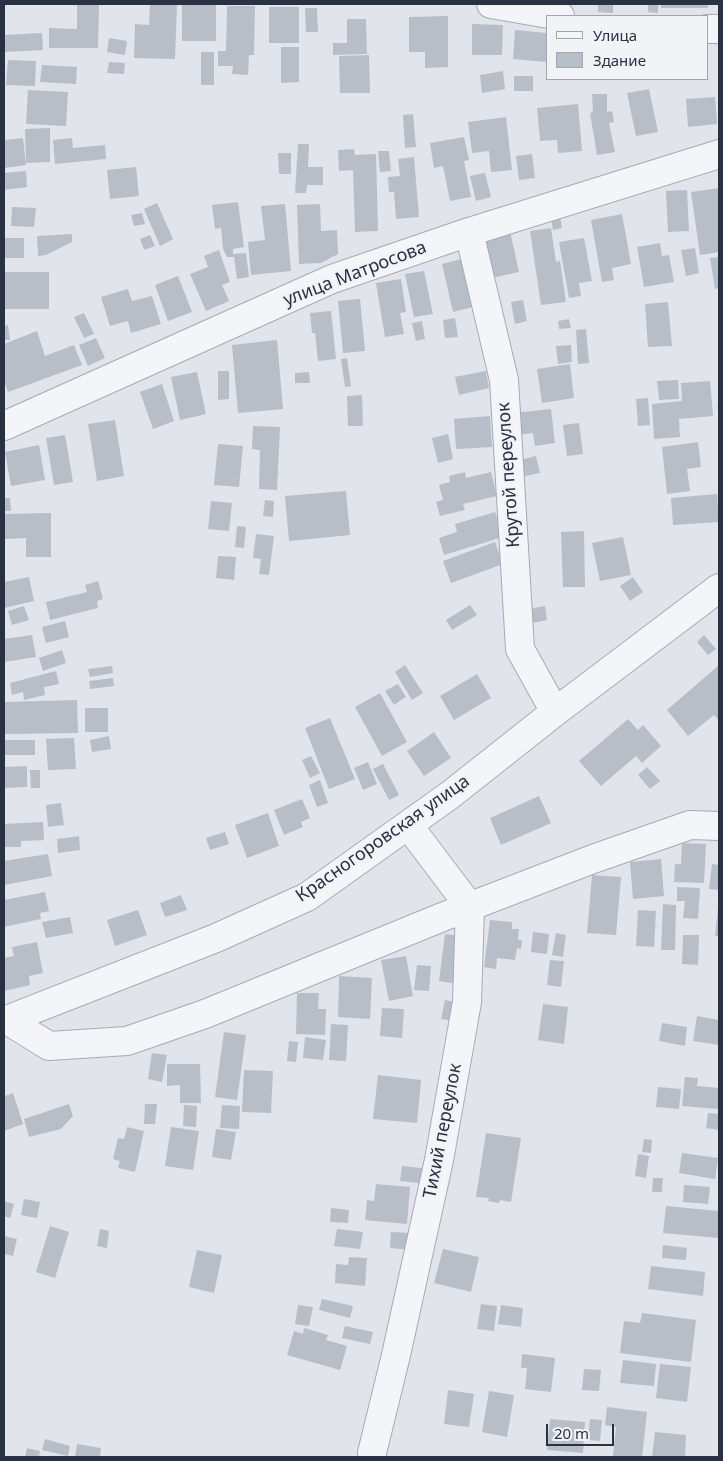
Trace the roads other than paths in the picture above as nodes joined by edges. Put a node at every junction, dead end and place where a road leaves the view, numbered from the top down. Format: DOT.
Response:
graph roads {
  1 [pos="491,4"];
  2 [pos="554,15"];
  3 [pos="719,154"];
  4 [pos="469,232"];
  5 [pos="4,426"];
  6 [pos="719,588"];
  7 [pos="555,712"];
  8 [pos="408,825"];
  9 [pos="719,826"];
  10 [pos="470,906"];
  11 [pos="6,1021"];
  12 [pos="373,1456"];
  1 -- 2 [label="street"];
  3 -- 4 [label="street, улица Матросова"];
  4 -- 5 [label="street, улица Матросова"];
  4 -- 7 [label="street, Крутой переулок"];
  6 -- 7 [label="street, Красногоровская улица"];
  7 -- 8 [label="street, Красногоровская улица"];
  8 -- 10 [label="street"];
  8 -- 11 [label="street, Красногоровская улица"];
  9 -- 10 [label="street, Красногоровская улица"];
  10 -- 11 [label="street, Красногоровская улица"];
  10 -- 12 [label="street, Тихий переулок"];
}
